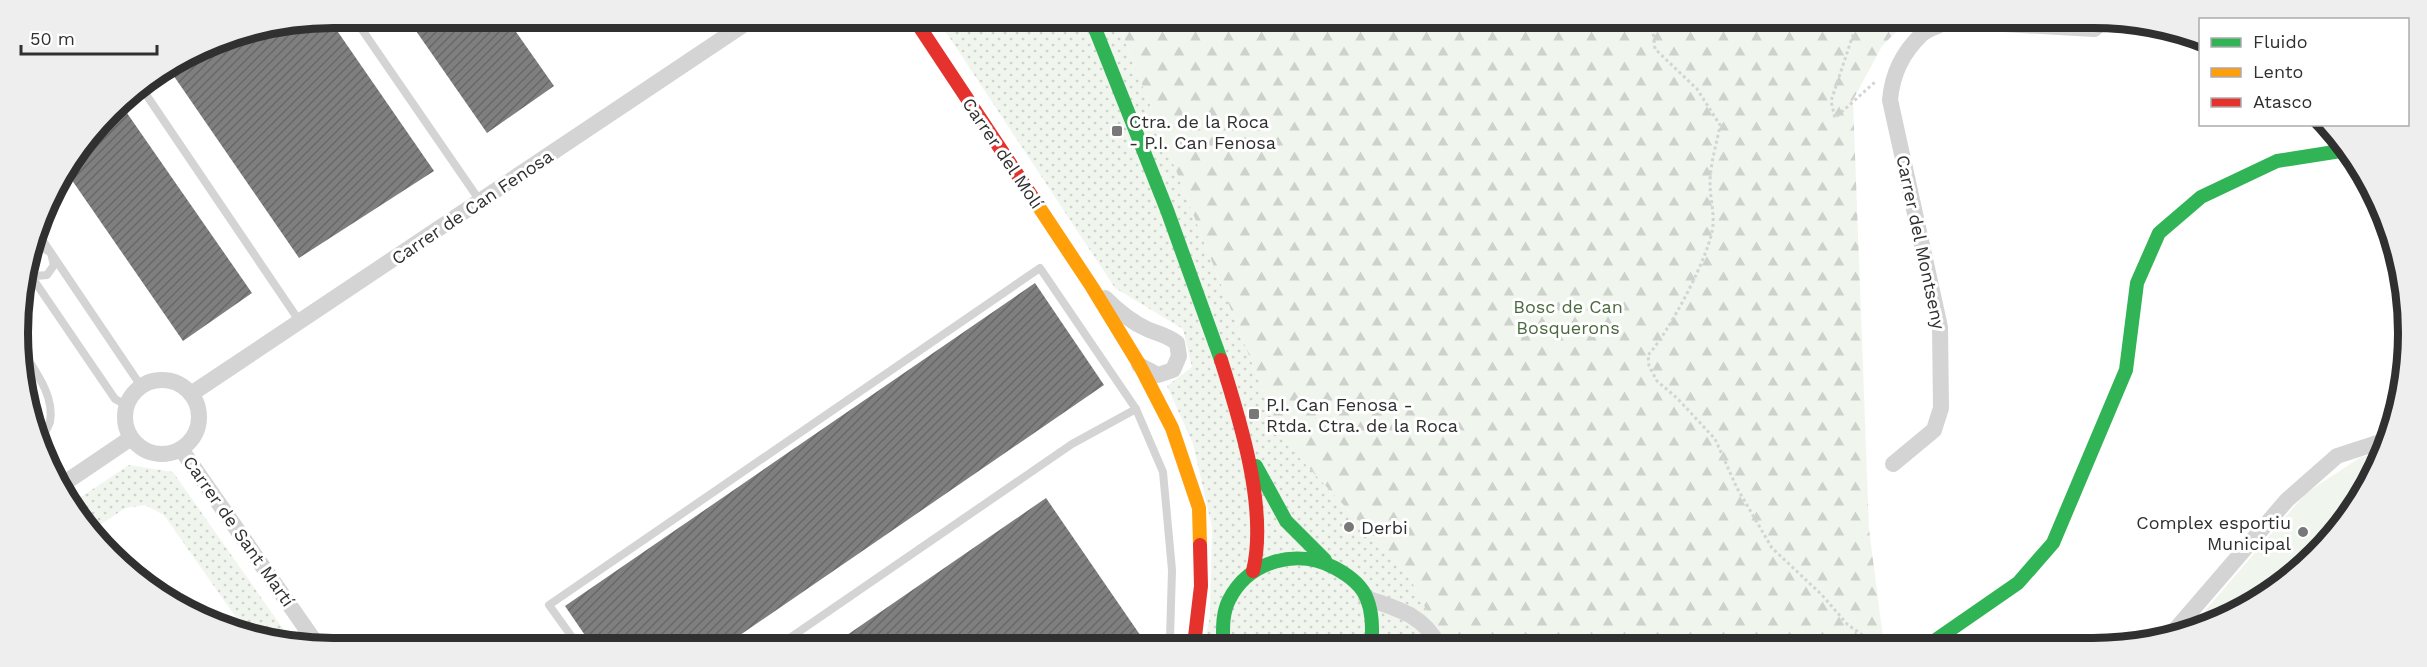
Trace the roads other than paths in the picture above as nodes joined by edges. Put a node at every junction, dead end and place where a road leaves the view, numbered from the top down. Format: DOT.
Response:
graph roads {
  1 [pos="361,28"];
  2 [pos="739,28"];
  3 [pos="920,28"];
  4 [pos="1095,28"];
  5 [pos="1933,28"];
  6 [pos="2076,28"];
  7 [pos="2095,28"];
  8 [pos="146,94"];
  9 [pos="2338,152"];
  10 [pos="480,201"];
  11 [pos="43,241"];
  12 [pos="41,247"];
  13 [pos="51,253"];
  14 [pos="34,275"];
  15 [pos="33,279"];
  16 [pos="1092,287"];
  17 [pos="300,322"];
  18 [pos="30,362"];
  19 [pos="1139,364"];
  20 [pos="141,386"];
  21 [pos="191,394"];
  22 [pos="126,405"];
  23 [pos="1136,409"];
  24 [pos="45,432"];
  25 [pos="131,438"];
  26 [pos="2378,443"];
  27 [pos="1246,445"];
  28 [pos="182,449"];
  29 [pos="1893,464"];
  30 [pos="67,481"];
  31 [pos="1326,561"];
  32 [pos="1253,571"];
  33 [pos="1366,598"];
  34 [pos="2178,626"];
  35 [pos="312,638"];
  36 [pos="573,638"];
  37 [pos="790,638"];
  38 [pos="1170,638"];
  39 [pos="1195,638"];
  40 [pos="1223,638"];
  41 [pos="1372,638"];
  42 [pos="1434,638"];
  43 [pos="1939,638"];
  1 -- 10 [label="lane"];
  2 -- 10 [label="street, Carrer de Can Fenosa"];
  3 -- 16 [label="street, Carrer del Molí"];
  4 -- 27 [label="street"];
  5 -- 29 [label="street, Carrer del Montseny"];
  6 -- 7 [label="street"];
  8 -- 17 [label="lane"];
  9 -- 43 [label="street"];
  10 -- 17 [label="street, Carrer de Can Fenosa"];
  11 -- 13 [label="lane"];
  12 -- 13 [label="lane"];
  13 -- 14 [label="lane"];
  13 -- 20 [label="lane"];
  15 -- 22 [label="lane"];
  16 -- 19 [label="street, Carrer del Molí"];
  16 -- 19 [label="street, Carrer del Molí"];
  17 -- 21 [label="street, Carrer de Can Fenosa"];
  18 -- 24 [label="lane"];
  19 -- 39 [label="street, Carrer del Molí"];
  20 -- 21 [label="street"];
  20 -- 22 [label="street"];
  21 -- 28 [label="street"];
  22 -- 25 [label="street"];
  23 -- 36 [label="lane"];
  23 -- 37 [label="lane"];
  23 -- 38 [label="lane"];
  25 -- 28 [label="street"];
  25 -- 30 [label="street"];
  26 -- 34 [label="street"];
  27 -- 31 [label="street"];
  27 -- 32 [label="street"];
  28 -- 35 [label="street, Carrer de Sant Martí"];
  31 -- 32 [label="street"];
  31 -- 33 [label="street"];
  32 -- 40 [label="street"];
  33 -- 41 [label="street"];
  33 -- 42 [label="street"];
}
